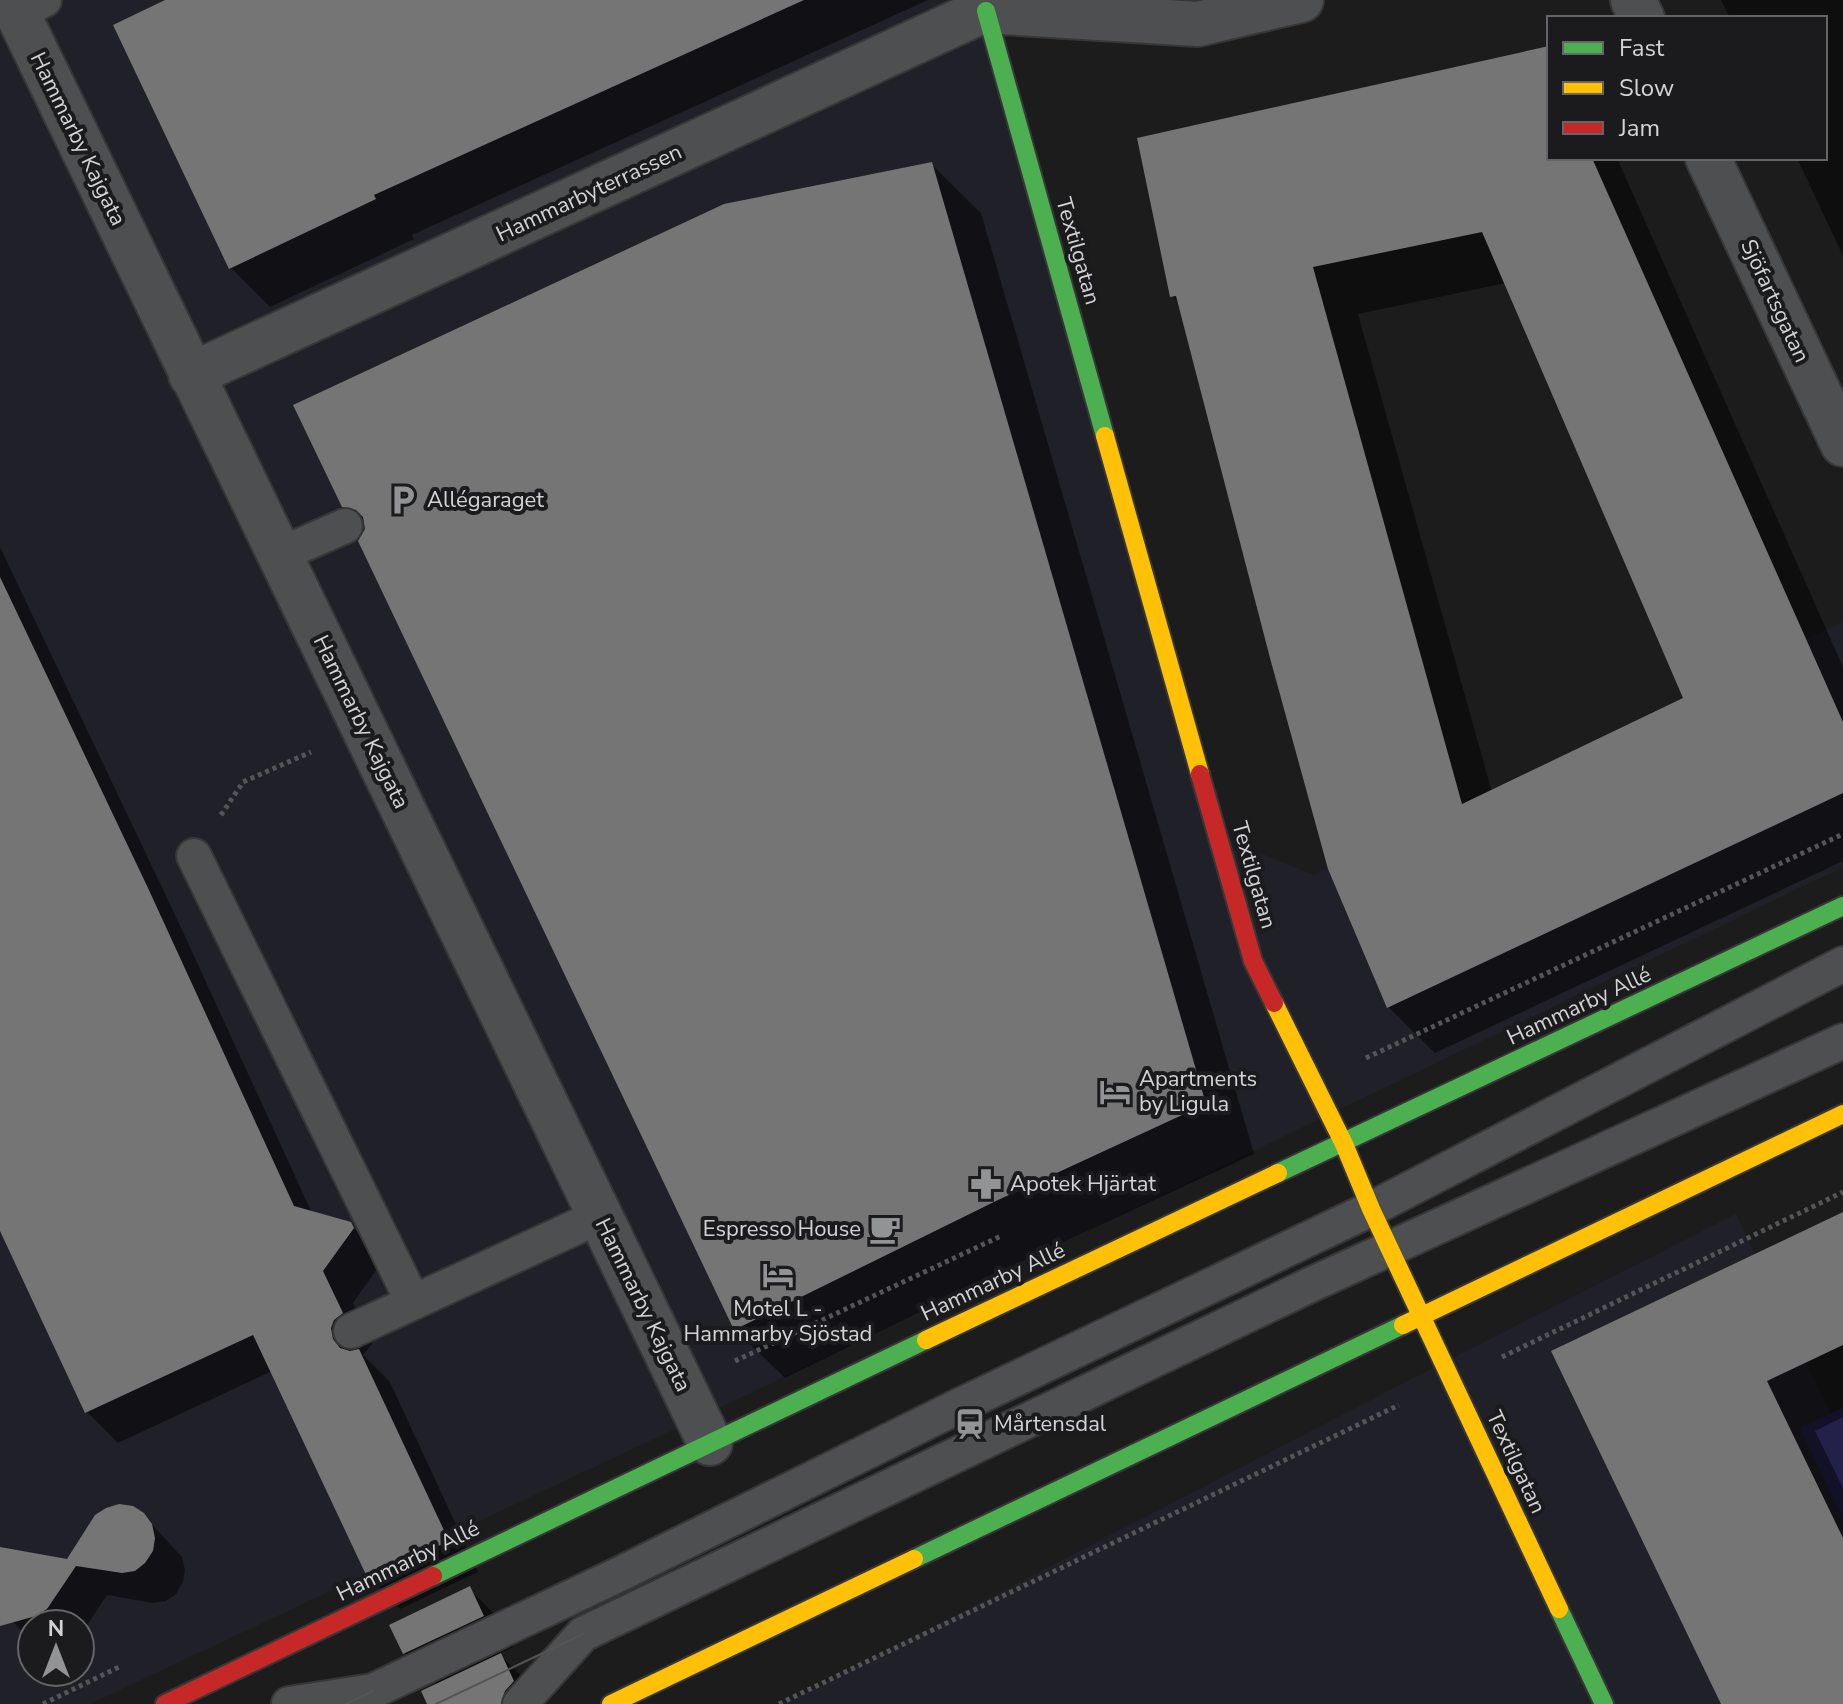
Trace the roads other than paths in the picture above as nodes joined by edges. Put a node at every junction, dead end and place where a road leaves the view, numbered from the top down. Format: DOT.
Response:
graph roads {
  1 [pos="1301,0"];
  2 [pos="24,4"];
  3 [pos="996,5"];
  4 [pos="1709,160"];
  5 [pos="191,375"];
  6 [pos="1843,444"];
  7 [pos="345,526"];
  8 [pos="279,555"];
  9 [pos="194,856"];
  10 [pos="1843,906"];
  11 [pos="1843,964"];
  12 [pos="1843,1041"];
  13 [pos="1843,1114"];
  14 [pos="1344,1144"];
  15 [pos="1371,1209"];
  16 [pos="600,1216"];
  17 [pos="1390,1249"];
  18 [pos="413,1302"];
  19 [pos="1422,1317"];
  20 [pos="351,1331"];
  21 [pos="710,1443"];
  22 [pos="165,1704"];
  23 [pos="289,1704"];
  24 [pos="520,1704"];
  25 [pos="611,1704"];
  26 [pos="1604,1704"];
  1 -- 3 [label="street, Hammarbyterrassen"];
  2 -- 5 [label="street, Hammarby Kajgata"];
  3 -- 5 [label="street, Hammarbyterrassen"];
  3 -- 14 [label="street, Textilgatan"];
  4 -- 6 [label="street, Sjöfartsgatan"];
  5 -- 8 [label="street, Hammarby Kajgata"];
  7 -- 8 [label="lane"];
  8 -- 16 [label="street, Hammarby Kajgata"];
  9 -- 18 [label="lane"];
  10 -- 14 [label="street, Hammarby Allé"];
  11 -- 15 [label="lane"];
  12 -- 17 [label="lane"];
  13 -- 19 [label="street"];
  14 -- 15 [label="street, Textilgatan"];
  14 -- 21 [label="street, Hammarby Allé"];
  15 -- 17 [label="street, Textilgatan"];
  15 -- 23 [label="lane"];
  16 -- 18 [label="lane"];
  16 -- 21 [label="street, Hammarby Kajgata"];
  17 -- 19 [label="street, Textilgatan"];
  17 -- 24 [label="lane"];
  18 -- 20 [label="lane"];
  19 -- 25 [label="street"];
  19 -- 26 [label="street, Textilgatan"];
  21 -- 22 [label="street, Hammarby Allé"];
}
